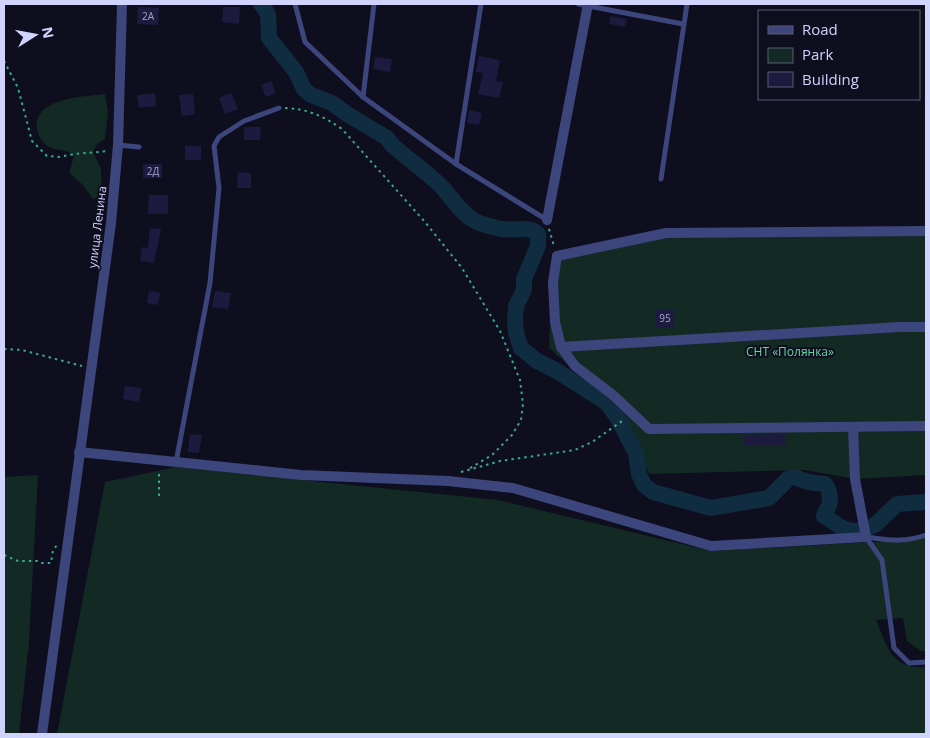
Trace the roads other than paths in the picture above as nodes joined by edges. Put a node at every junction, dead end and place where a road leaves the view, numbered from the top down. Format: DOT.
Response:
graph roads {
  1 [pos="122,4"];
  2 [pos="295,4"];
  3 [pos="374,4"];
  4 [pos="481,4"];
  5 [pos="584,4"];
  6 [pos="687,4"];
  7 [pos="683,24"];
  8 [pos="363,97"];
  9 [pos="279,108"];
  10 [pos="118,146"];
  11 [pos="139,147"];
  12 [pos="456,164"];
  13 [pos="661,179"];
  14 [pos="547,220"];
  15 [pos="926,231"];
  16 [pos="926,327"];
  17 [pos="561,347"];
  18 [pos="926,426"];
  19 [pos="853,427"];
  20 [pos="79,452"];
  21 [pos="176,462"];
  22 [pos="926,535"];
  23 [pos="866,537"];
  24 [pos="926,662"];
  25 [pos="42,734"];
  1 -- 10 [label="street, улица Ленина"];
  2 -- 8 [label="lane"];
  3 -- 8 [label="lane"];
  4 -- 12 [label="lane"];
  5 -- 7 [label="lane"];
  5 -- 14 [label="street"];
  6 -- 7 [label="lane"];
  7 -- 13 [label="lane"];
  8 -- 12 [label="lane"];
  9 -- 21 [label="lane"];
  10 -- 11 [label="lane"];
  10 -- 20 [label="street, улица Ленина"];
  12 -- 14 [label="lane"];
  15 -- 17 [label="street"];
  16 -- 17 [label="street"];
  17 -- 19 [label="street"];
  18 -- 19 [label="street"];
  19 -- 23 [label="street"];
  20 -- 21 [label="street"];
  20 -- 25 [label="street, улица Ленина"];
  21 -- 23 [label="street"];
  22 -- 23 [label="lane"];
  23 -- 24 [label="lane"];
}
